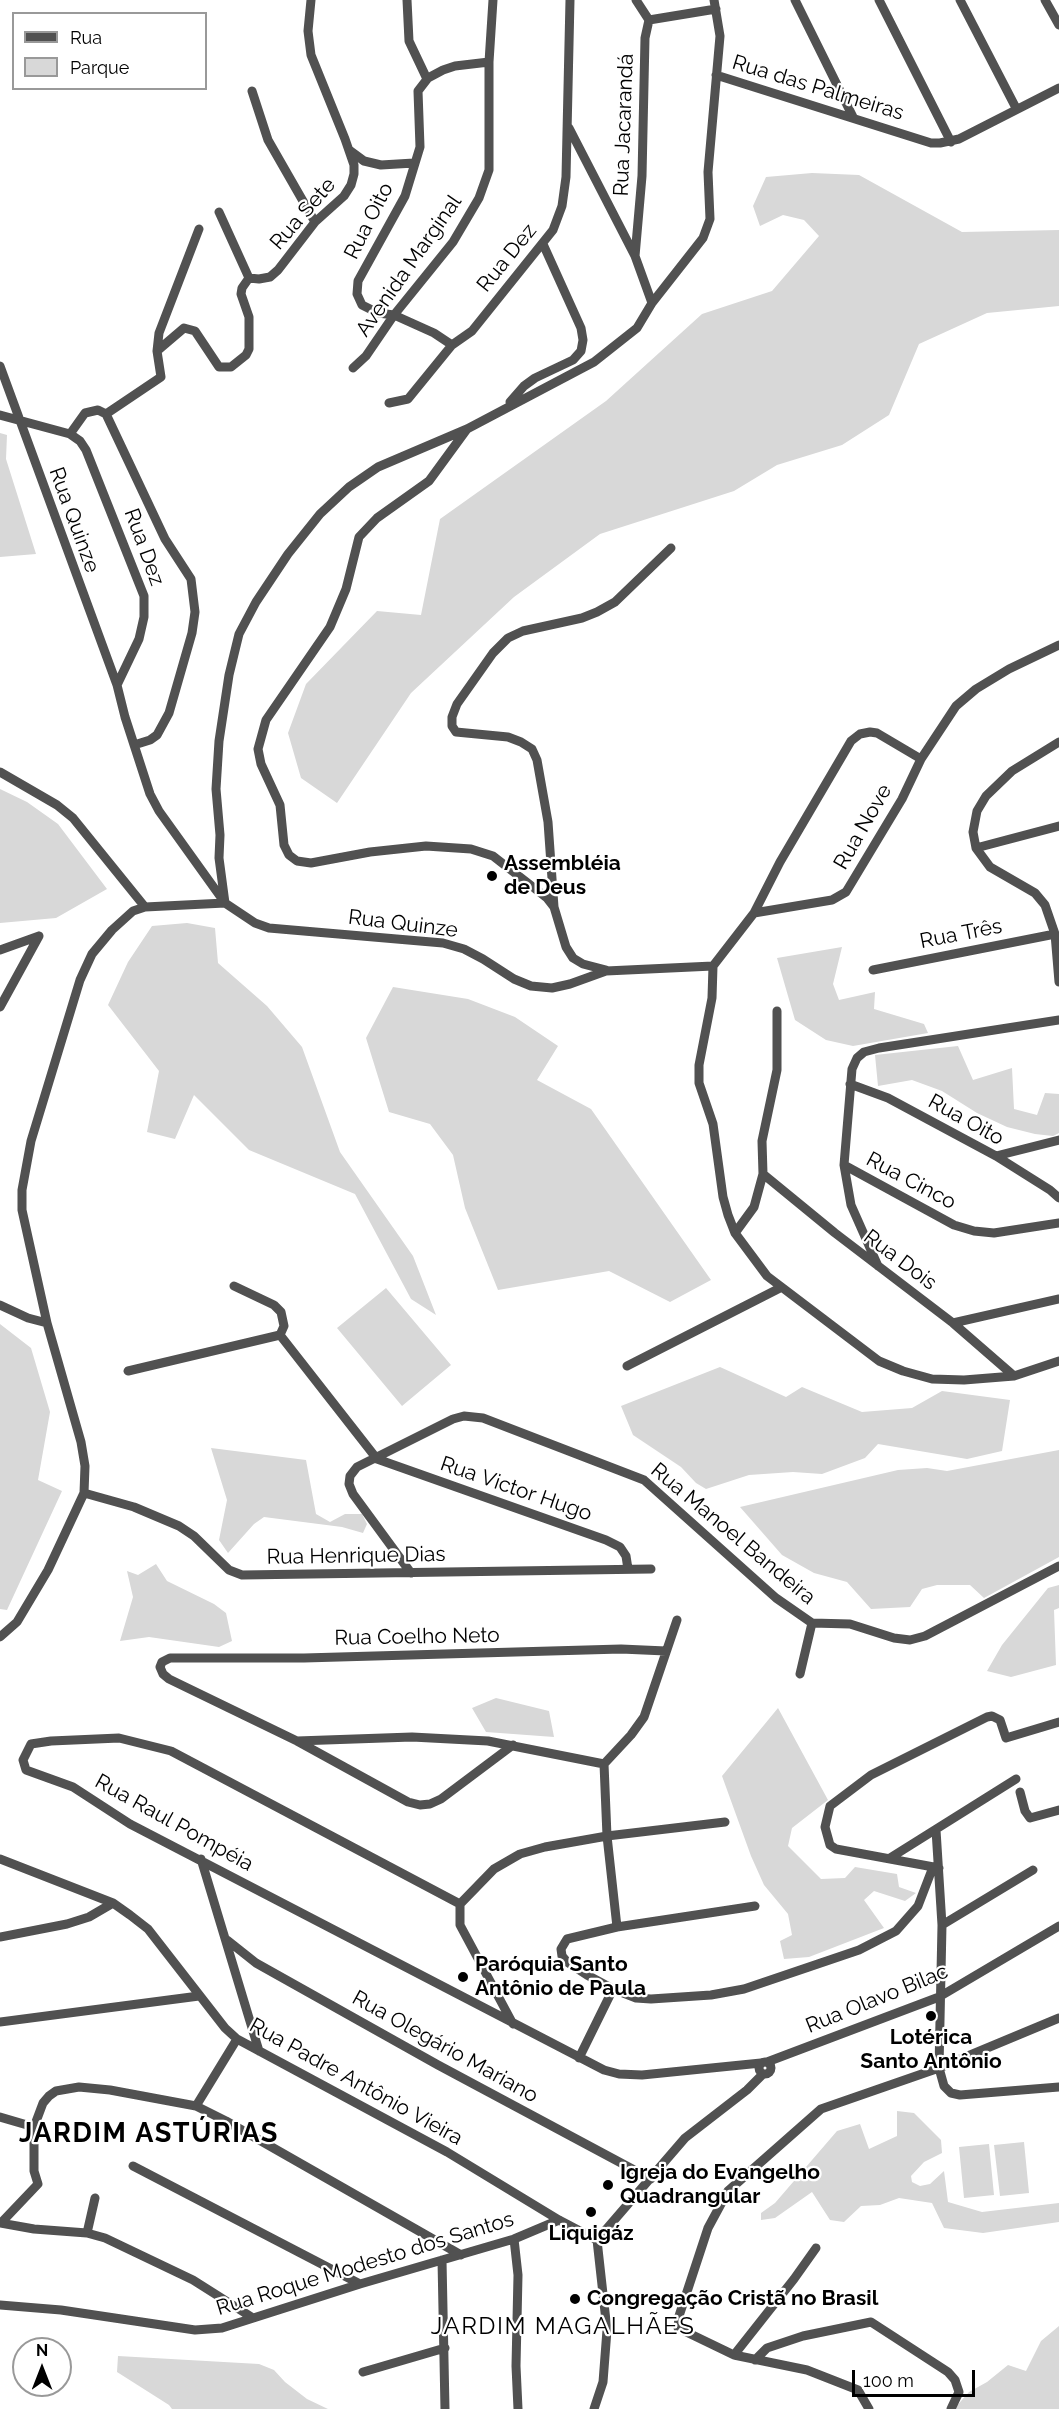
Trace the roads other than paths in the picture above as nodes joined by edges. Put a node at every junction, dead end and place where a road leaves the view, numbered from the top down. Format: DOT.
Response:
graph roads {
  1 [pos="311,0"];
  2 [pos="407,0"];
  3 [pos="493,0"];
  4 [pos="570,0"];
  5 [pos="636,0"];
  6 [pos="795,0"];
  7 [pos="879,0"];
  8 [pos="960,0"];
  9 [pos="1045,0"];
  10 [pos="715,4"];
  11 [pos="649,20"];
  12 [pos="1059,25"];
  13 [pos="489,62"];
  14 [pos="716,75"];
  15 [pos="427,79"];
  16 [pos="1059,88"];
  17 [pos="252,91"];
  18 [pos="1016,108"];
  19 [pos="853,117"];
  20 [pos="568,126"];
  21 [pos="951,141"];
  22 [pos="347,150"];
  23 [pos="414,163"];
  24 [pos="219,212"];
  25 [pos="315,222"];
  26 [pos="199,229"];
  27 [pos="543,244"];
  28 [pos="635,256"];
  29 [pos="249,278"];
  30 [pos="652,303"];
  31 [pos="394,315"];
  32 [pos="452,345"];
  33 [pos="157,351"];
  34 [pos="0,366"];
  35 [pos="353,368"];
  36 [pos="389,403"];
  37 [pos="506,407"];
  38 [pos="106,414"];
  39 [pos="0,415"];
  40 [pos="19,421"];
  41 [pos="467,429"];
  42 [pos="70,434"];
  43 [pos="671,548"];
  44 [pos="1059,645"];
  45 [pos="117,685"];
  46 [pos="1059,742"];
  47 [pos="134,745"];
  48 [pos="921,759"];
  49 [pos="0,772"];
  50 [pos="1059,826"];
  51 [pos="976,848"];
  52 [pos="225,903"];
  53 [pos="145,907"];
  54 [pos="554,907"];
  55 [pos="754,913"];
  56 [pos="1055,934"];
  57 [pos="0,950"];
  58 [pos="713,966"];
  59 [pos="873,970"];
  60 [pos="606,971"];
  61 [pos="1059,982"];
  62 [pos="0,1007"];
  63 [pos="777,1011"];
  64 [pos="1059,1020"];
  65 [pos="850,1084"];
  66 [pos="1059,1140"];
  67 [pos="996,1155"];
  68 [pos="844,1165"];
  69 [pos="763,1174"];
  70 [pos="1059,1198"];
  71 [pos="1059,1222"];
  72 [pos="735,1233"];
  73 [pos="878,1266"];
  74 [pos="234,1286"];
  75 [pos="780,1288"];
  76 [pos="1059,1299"];
  77 [pos="0,1305"];
  78 [pos="47,1323"];
  79 [pos="953,1323"];
  80 [pos="280,1335"];
  81 [pos="1059,1361"];
  82 [pos="627,1366"];
  83 [pos="128,1371"];
  84 [pos="1014,1376"];
  85 [pos="377,1459"];
  86 [pos="84,1493"];
  87 [pos="1059,1566"];
  88 [pos="628,1569"];
  89 [pos="651,1569"];
  90 [pos="411,1573"];
  91 [pos="678,1620"];
  92 [pos="812,1623"];
  93 [pos="0,1637"];
  94 [pos="666,1651"];
  95 [pos="800,1674"];
  96 [pos="1059,1722"];
  97 [pos="297,1742"];
  98 [pos="513,1745"];
  99 [pos="604,1764"];
  100 [pos="1016,1779"];
  101 [pos="1020,1792"];
  102 [pos="1059,1810"];
  103 [pos="725,1822"];
  104 [pos="936,1830"];
  105 [pos="607,1836"];
  106 [pos="890,1858"];
  107 [pos="0,1859"];
  108 [pos="201,1859"];
  109 [pos="936,1868"];
  110 [pos="1033,1870"];
  111 [pos="113,1903"];
  112 [pos="460,1904"];
  113 [pos="755,1906"];
  114 [pos="942,1925"];
  115 [pos="1059,1926"];
  116 [pos="617,1927"];
  117 [pos="0,1937"];
  118 [pos="227,1940"];
  119 [pos="613,1989"];
  120 [pos="199,1996"];
  121 [pos="939,1997"];
  122 [pos="1059,2018"];
  123 [pos="0,2022"];
  124 [pos="513,2024"];
  125 [pos="237,2039"];
  126 [pos="259,2051"];
  127 [pos="579,2058"];
  128 [pos="764,2063"];
  129 [pos="939,2068"];
  130 [pos="1059,2087"];
  131 [pos="195,2106"];
  132 [pos="0,2117"];
  133 [pos="34,2127"];
  134 [pos="133,2166"];
  135 [pos="651,2179"];
  136 [pos="95,2198"];
  137 [pos="559,2220"];
  138 [pos="1,2223"];
  139 [pos="87,2233"];
  140 [pos="514,2239"];
  141 [pos="597,2240"];
  142 [pos="816,2248"];
  143 [pos="461,2255"];
  144 [pos="442,2260"];
  145 [pos="360,2284"];
  146 [pos="0,2305"];
  147 [pos="253,2318"];
  148 [pos="750,2336"];
  149 [pos="445,2348"];
  150 [pos="767,2348"];
  151 [pos="734,2355"];
  152 [pos="754,2360"];
  153 [pos="363,2372"];
  154 [pos="865,2408"];
  155 [pos="445,2409"];
  156 [pos="518,2409"];
  157 [pos="594,2409"];
  158 [pos="951,2409"];
  1 -- 22 [label="street, Rua Sete"];
  2 -- 15 [label="street"];
  3 -- 13 [label="street, Avenida Marginal"];
  4 -- 20 [label="street, Rua Dez"];
  5 -- 11 [label="street"];
  6 -- 19 [label="street"];
  7 -- 21 [label="street"];
  8 -- 18 [label="street"];
  9 -- 12 [label="street"];
  10 -- 11 [label="street"];
  10 -- 14 [label="street"];
  11 -- 28 [label="street, Rua Jacarandá"];
  13 -- 15 [label="street"];
  13 -- 31 [label="street, Avenida Marginal"];
  14 -- 19 [label="street, Rua das Palmeiras"];
  14 -- 30 [label="street, Rua das Palmeiras"];
  15 -- 23 [label="street, Rua Oito"];
  16 -- 18 [label="street"];
  17 -- 25 [label="street"];
  18 -- 21 [label="street"];
  19 -- 21 [label="street, Rua das Palmeiras"];
  20 -- 27 [label="street, Rua Dez"];
  20 -- 28 [label="street"];
  22 -- 23 [label="street"];
  22 -- 25 [label="street, Rua Sete"];
  23 -- 31 [label="street, Rua Oito"];
  24 -- 29 [label="street"];
  25 -- 29 [label="street, Rua Sete"];
  26 -- 33 [label="street"];
  27 -- 32 [label="street, Rua Dez"];
  27 -- 37 [label="street"];
  28 -- 30 [label="street"];
  29 -- 33 [label="street"];
  30 -- 37 [label="street, Rua das Palmeiras"];
  31 -- 32 [label="street"];
  31 -- 35 [label="street, Avenida Marginal"];
  32 -- 36 [label="street, Rua Dez"];
  33 -- 38 [label="street"];
  34 -- 40 [label="street, Rua Quinze"];
  37 -- 41 [label="street, Rua das Palmeiras"];
  38 -- 42 [label="street"];
  38 -- 47 [label="street"];
  39 -- 40 [label="street"];
  40 -- 42 [label="street"];
  40 -- 45 [label="street, Rua Quinze"];
  41 -- 52 [label="street, Rua das Palmeiras"];
  41 -- 54 [label="street"];
  42 -- 45 [label="street, Rua Dez"];
  43 -- 54 [label="street"];
  44 -- 48 [label="street"];
  45 -- 47 [label="street"];
  46 -- 51 [label="street"];
  47 -- 52 [label="street"];
  48 -- 55 [label="street, Rua Nove"];
  48 -- 55 [label="street"];
  49 -- 53 [label="street"];
  50 -- 51 [label="street"];
  51 -- 56 [label="street"];
  52 -- 53 [label="street"];
  52 -- 60 [label="street, Rua Quinze"];
  53 -- 78 [label="street"];
  54 -- 60 [label="street"];
  55 -- 58 [label="street"];
  56 -- 59 [label="street, Rua Três"];
  56 -- 61 [label="street"];
  57 -- 62 [label="street"];
  58 -- 60 [label="street"];
  58 -- 72 [label="street"];
  63 -- 69 [label="street"];
  64 -- 65 [label="street, Rua Cinco"];
  65 -- 67 [label="street, Rua Oito"];
  65 -- 68 [label="street, Rua Cinco"];
  66 -- 67 [label="street"];
  67 -- 70 [label="street, Rua Oito"];
  68 -- 71 [label="street, Rua Cinco"];
  68 -- 73 [label="street"];
  69 -- 72 [label="street"];
  69 -- 73 [label="street, Rua Dois"];
  72 -- 75 [label="street"];
  73 -- 79 [label="street, Rua Dois"];
  74 -- 80 [label="street"];
  75 -- 82 [label="street"];
  75 -- 84 [label="street"];
  76 -- 79 [label="street"];
  77 -- 78 [label="street"];
  78 -- 86 [label="street"];
  79 -- 84 [label="street, Rua Dois"];
  80 -- 83 [label="street"];
  80 -- 85 [label="street"];
  81 -- 84 [label="street"];
  85 -- 88 [label="street, Rua Victor Hugo"];
  85 -- 90 [label="street"];
  85 -- 92 [label="street, Rua Manoel Bandeira"];
  86 -- 90 [label="street, Rua Henrique Dias"];
  86 -- 93 [label="street"];
  87 -- 92 [label="street, Rua Manoel Bandeira"];
  88 -- 89 [label="street, Rua Henrique Dias"];
  88 -- 90 [label="street, Rua Henrique Dias"];
  91 -- 94 [label="street"];
  92 -- 95 [label="street"];
  94 -- 97 [label="street, Rua Coelho Neto"];
  94 -- 99 [label="street"];
  96 -- 106 [label="street"];
  97 -- 98 [label="street"];
  97 -- 98 [label="street"];
  98 -- 99 [label="street"];
  99 -- 105 [label="street"];
  100 -- 104 [label="street"];
  101 -- 102 [label="street"];
  103 -- 105 [label="street"];
  104 -- 106 [label="street"];
  104 -- 109 [label="street"];
  105 -- 112 [label="street"];
  105 -- 116 [label="street"];
  106 -- 109 [label="street"];
  107 -- 111 [label="street, Rua Padre Antônio Vieira"];
  108 -- 112 [label="street, Rua Raul Pompéia"];
  108 -- 118 [label="street"];
  108 -- 124 [label="street, Rua Raul Pompéia"];
  109 -- 114 [label="street"];
  109 -- 119 [label="street"];
  110 -- 114 [label="street"];
  111 -- 117 [label="street"];
  111 -- 120 [label="street, Rua Padre Antônio Vieira"];
  112 -- 124 [label="street"];
  113 -- 116 [label="street"];
  114 -- 121 [label="street"];
  115 -- 121 [label="street, Rua Olavo Bilac"];
  116 -- 119 [label="street"];
  118 -- 126 [label="street"];
  118 -- 135 [label="street, Rua Olegário Mariano"];
  119 -- 127 [label="street"];
  120 -- 123 [label="street"];
  120 -- 125 [label="street, Rua Padre Antônio Vieira"];
  121 -- 128 [label="street, Rua Olavo Bilac"];
  121 -- 129 [label="street"];
  122 -- 129 [label="street"];
  124 -- 127 [label="street, Rua Raul Pompéia"];
  125 -- 126 [label="street, Rua Padre Antônio Vieira"];
  125 -- 131 [label="street"];
  126 -- 137 [label="street, Rua Padre Antônio Vieira"];
  127 -- 128 [label="street, Rua Raul Pompéia"];
  128 -- 135 [label="street"];
  129 -- 130 [label="street"];
  129 -- 151 [label="street"];
  131 -- 133 [label="street"];
  131 -- 143 [label="street"];
  132 -- 133 [label="street"];
  133 -- 138 [label="street"];
  134 -- 145 [label="street"];
  135 -- 141 [label="street"];
  136 -- 139 [label="street"];
  137 -- 140 [label="street, Rua Roque Modesto dos Santos"];
  137 -- 141 [label="street, Rua Padre Antônio Vieira"];
  138 -- 139 [label="street"];
  139 -- 147 [label="street"];
  140 -- 143 [label="street, Rua Roque Modesto dos Santos"];
  140 -- 156 [label="street"];
  141 -- 157 [label="street"];
  142 -- 148 [label="street"];
  143 -- 144 [label="street, Rua Roque Modesto dos Santos"];
  144 -- 145 [label="street, Rua Roque Modesto dos Santos"];
  144 -- 149 [label="street"];
  145 -- 147 [label="street, Rua Roque Modesto dos Santos"];
  146 -- 147 [label="street, Rua Roque Modesto dos Santos"];
  148 -- 150 [label="street"];
  148 -- 151 [label="street"];
  149 -- 153 [label="street"];
  149 -- 155 [label="street"];
  150 -- 152 [label="street"];
  150 -- 158 [label="street"];
  151 -- 152 [label="street"];
  152 -- 154 [label="street"];
}
